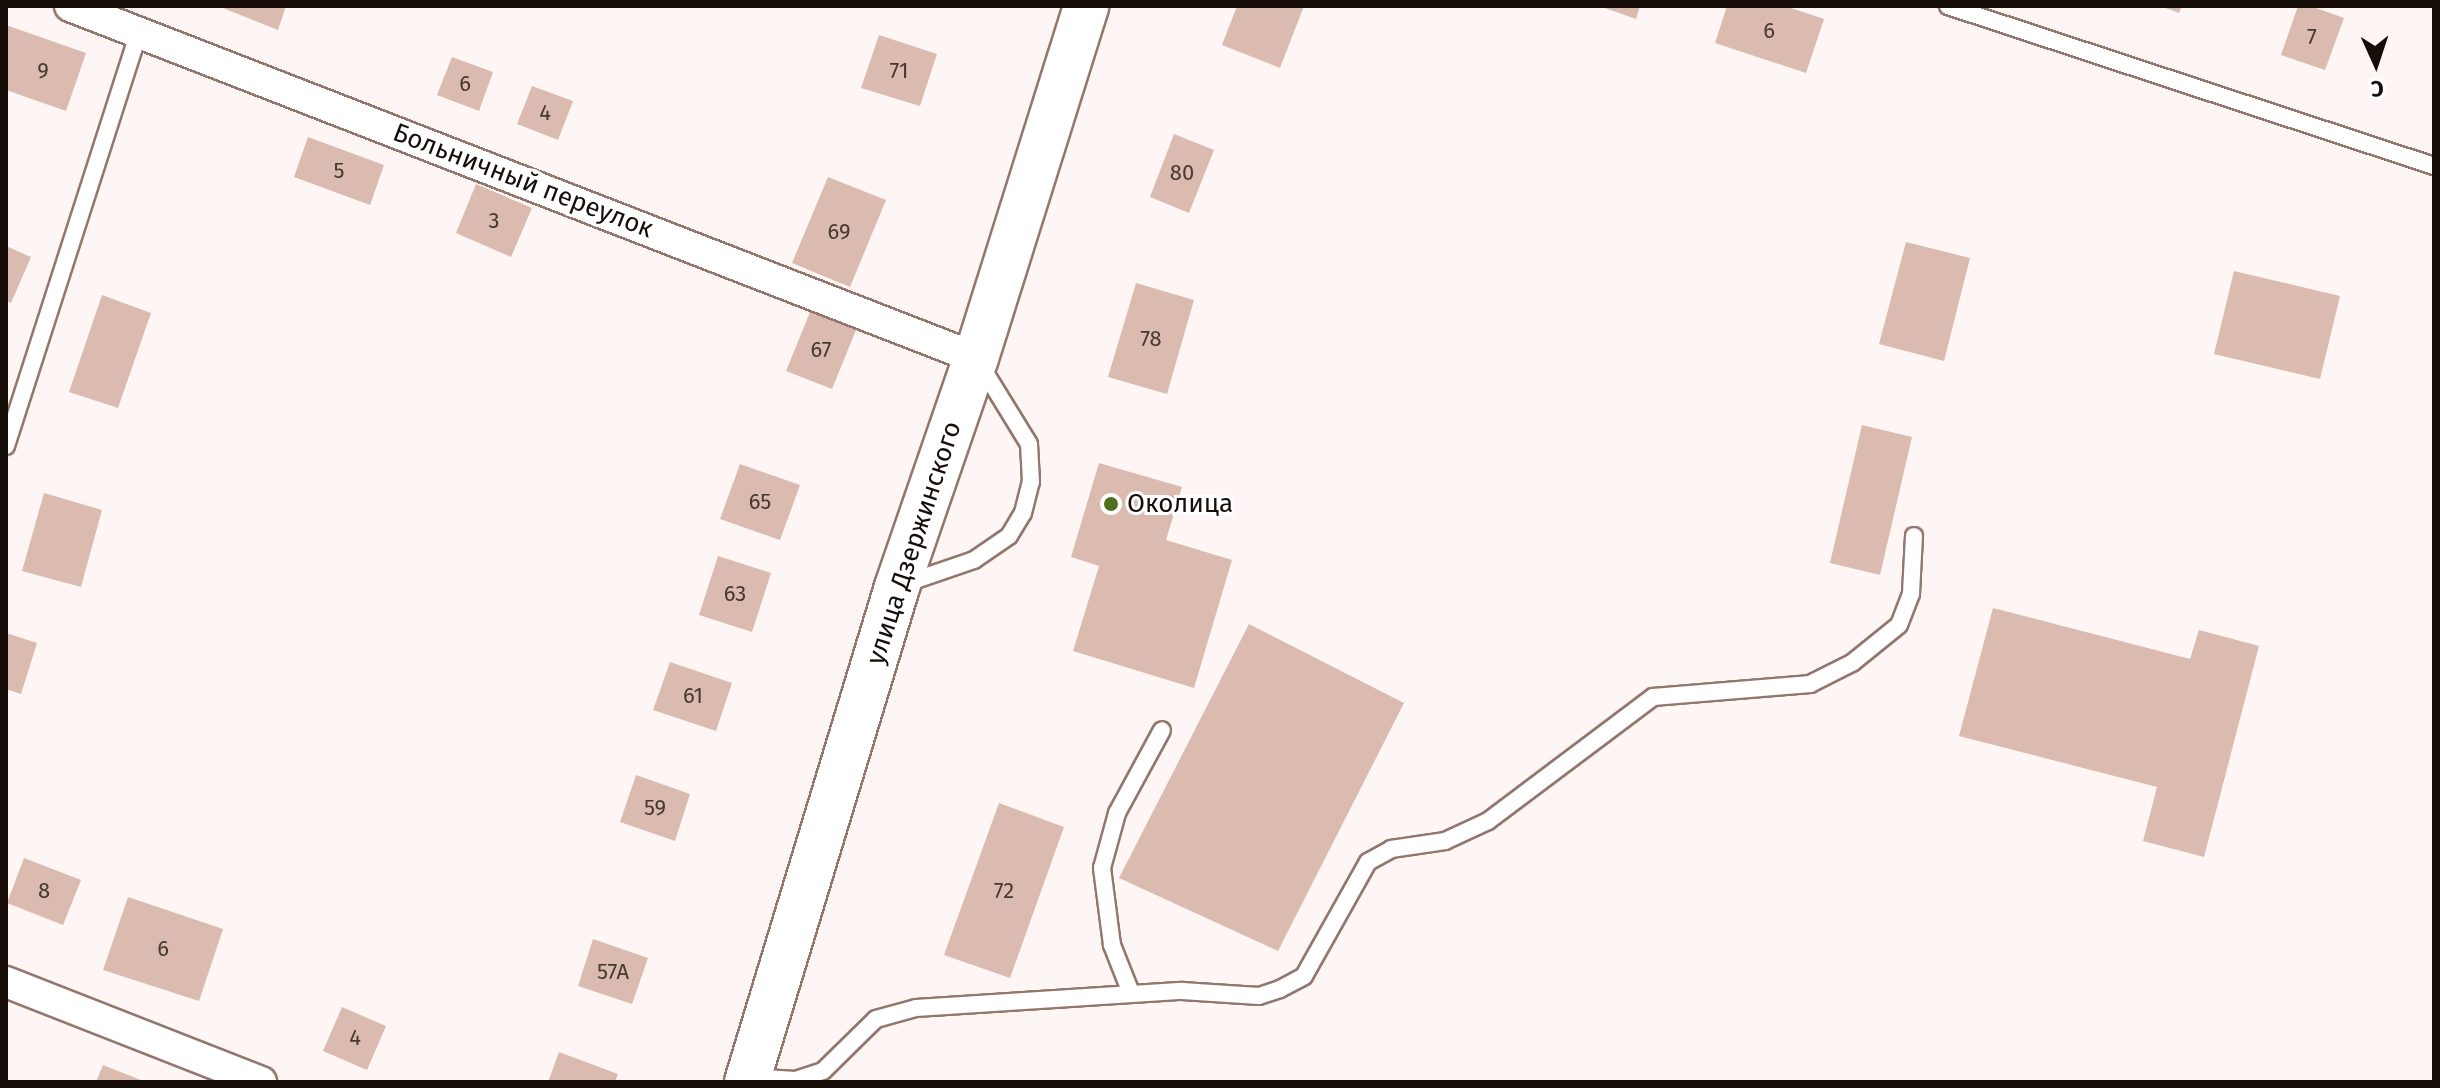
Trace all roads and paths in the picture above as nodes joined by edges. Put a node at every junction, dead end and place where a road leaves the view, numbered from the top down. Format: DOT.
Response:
graph roads {
  1 [pos="70,6"];
  2 [pos="1086,6"];
  3 [pos="1948,6"];
  4 [pos="139,32"];
  5 [pos="2434,166"];
  6 [pos="976,358"];
  7 [pos="6,446"];
  8 [pos="1914,536"];
  9 [pos="897,587"];
  10 [pos="1162,730"];
  11 [pos="6,982"];
  12 [pos="1131,993"];
  13 [pos="748,1079"];
  14 [pos="261,1082"];
  1 -- 4 [label="street, Больничный переулок"];
  2 -- 6 [label="main road, улица Дзержинского"];
  3 -- 5 [label="lane"];
  4 -- 6 [label="street, Больничный переулок"];
  4 -- 7 [label="lane"];
  6 -- 9 [label="main road, улица Дзержинского"];
  6 -- 9 [label="lane"];
  8 -- 12 [label="lane"];
  9 -- 13 [label="main road, улица Дзержинского"];
  10 -- 12 [label="lane"];
  11 -- 14 [label="street"];
  12 -- 13 [label="lane"];
}
